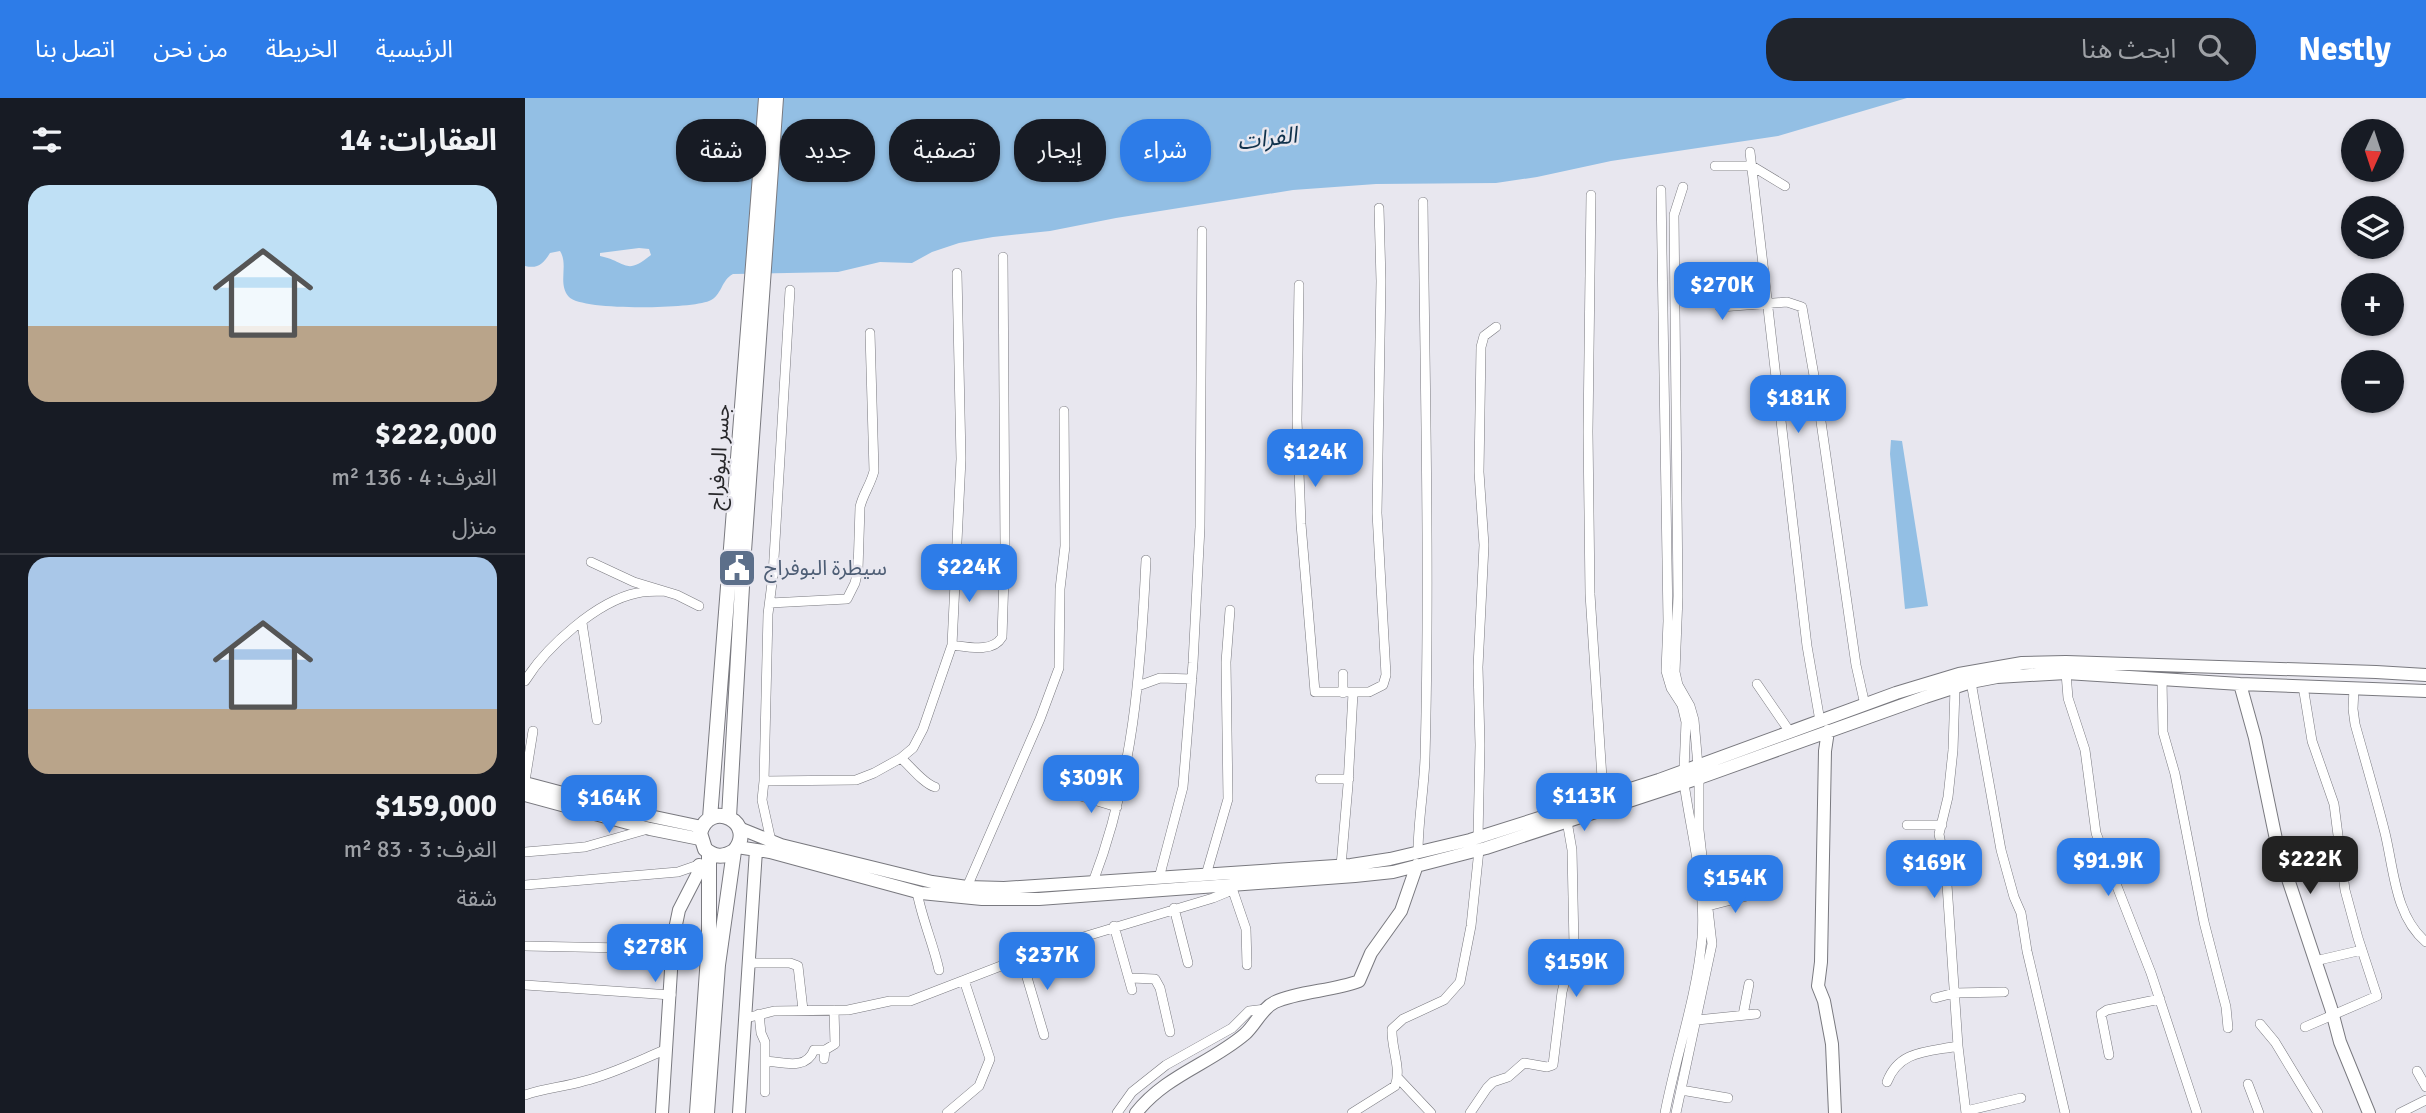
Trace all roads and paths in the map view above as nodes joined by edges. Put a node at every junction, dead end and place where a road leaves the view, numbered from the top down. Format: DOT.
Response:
graph roads {
  1 [pos="766,98"];
  2 [pos="776,98"];
  3 [pos="1750,152"];
  4 [pos="1715,166"];
  5 [pos="1752,166"];
  6 [pos="1683,187"];
  7 [pos="1785,187"];
  8 [pos="1661,190"];
  9 [pos="1591,195"];
  10 [pos="1423,202"];
  11 [pos="1379,208"];
  12 [pos="1202,231"];
  13 [pos="1003,257"];
  14 [pos="957,273"];
  15 [pos="1675,278"];
  16 [pos="1299,285"];
  17 [pos="790,290"];
  18 [pos="1768,304"];
  19 [pos="1496,327"];
  20 [pos="870,333"];
  21 [pos="1064,411"];
  22 [pos="748,417"];
  23 [pos="1146,560"];
  24 [pos="591,562"];
  25 [pos="664,591"];
  26 [pos="770,603"];
  27 [pos="699,606"];
  28 [pos="1230,610"];
  29 [pos="582,623"];
  30 [pos="952,645"];
  31 [pos="2208,665"];
  32 [pos="2066,673"];
  33 [pos="1343,674"];
  34 [pos="2426,675"];
  35 [pos="1192,679"];
  36 [pos="2162,679"];
  37 [pos="525,681"];
  38 [pos="1971,682"];
  39 [pos="2207,682"];
  40 [pos="1757,684"];
  41 [pos="2240,684"];
  42 [pos="1138,685"];
  43 [pos="2303,686"];
  44 [pos="1955,688"];
  45 [pos="2354,688"];
  46 [pos="2426,691"];
  47 [pos="1348,693"];
  48 [pos="1865,705"];
  49 [pos="597,720"];
  50 [pos="1824,726"];
  51 [pos="533,731"];
  52 [pos="1790,732"];
  53 [pos="901,758"];
  54 [pos="1698,772"];
  55 [pos="1684,776"];
  56 [pos="1320,779"];
  57 [pos="1349,779"];
  58 [pos="764,781"];
  59 [pos="525,782"];
  60 [pos="935,787"];
  61 [pos="1074,794"];
  62 [pos="525,795"];
  63 [pos="1604,801"];
  64 [pos="1117,807"];
  65 [pos="1567,821"];
  66 [pos="734,823"];
  67 [pos="1907,825"];
  68 [pos="1942,825"];
  69 [pos="704,828"];
  70 [pos="650,829"];
  71 [pos="771,841"];
  72 [pos="1478,844"];
  73 [pos="736,849"];
  74 [pos="756,850"];
  75 [pos="525,852"];
  76 [pos="1417,859"];
  77 [pos="705,860"];
  78 [pos="1341,866"];
  79 [pos="1206,874"];
  80 [pos="1273,876"];
  81 [pos="1159,878"];
  82 [pos="1093,882"];
  83 [pos="525,885"];
  84 [pos="967,887"];
  85 [pos="1234,887"];
  86 [pos="917,892"];
  87 [pos="1755,894"];
  88 [pos="1708,906"];
  89 [pos="1174,908"];
  90 [pos="1114,926"];
  91 [pos="2426,942"];
  92 [pos="525,946"];
  93 [pos="673,949"];
  94 [pos="2362,950"];
  95 [pos="1021,957"];
  96 [pos="2315,961"];
  97 [pos="750,963"];
  98 [pos="1188,963"];
  99 [pos="1247,965"];
  100 [pos="939,970"];
  101 [pos="1131,978"];
  102 [pos="964,980"];
  103 [pos="1749,984"];
  104 [pos="525,985"];
  105 [pos="1132,990"];
  106 [pos="2004,992"];
  107 [pos="1954,993"];
  108 [pos="671,995"];
  109 [pos="1935,998"];
  110 [pos="2160,999"];
  111 [pos="1266,1009"];
  112 [pos="803,1010"];
  113 [pos="834,1010"];
  114 [pos="759,1014"];
  115 [pos="1756,1014"];
  116 [pos="1743,1015"];
  117 [pos="2333,1016"];
  118 [pos="746,1018"];
  119 [pos="1697,1020"];
  120 [pos="2260,1024"];
  121 [pos="2305,1027"];
  122 [pos="2228,1028"];
  123 [pos="1170,1032"];
  124 [pos="1044,1035"];
  125 [pos="1199,1046"];
  126 [pos="1958,1046"];
  127 [pos="667,1049"];
  128 [pos="2109,1055"];
  129 [pos="765,1061"];
  130 [pos="1202,1062"];
  131 [pos="2417,1071"];
  132 [pos="1398,1078"];
  133 [pos="1887,1082"];
  134 [pos="2248,1084"];
  135 [pos="2426,1087"];
  136 [pos="1681,1090"];
  137 [pos="765,1092"];
  138 [pos="1132,1092"];
  139 [pos="525,1095"];
  140 [pos="1728,1098"];
  141 [pos="2021,1098"];
  142 [pos="2426,1100"];
  143 [pos="1146,1102"];
  144 [pos="1966,1112"];
  145 [pos="662,1113"];
  146 [pos="697,1113"];
  147 [pos="707,1113"];
  148 [pos="739,1113"];
  149 [pos="947,1113"];
  150 [pos="1117,1113"];
  151 [pos="1136,1113"];
  152 [pos="1352,1113"];
  153 [pos="1431,1113"];
  154 [pos="1470,1113"];
  155 [pos="1665,1113"];
  156 [pos="1676,1113"];
  157 [pos="1835,1113"];
  158 [pos="2065,1113"];
  159 [pos="2197,1113"];
  160 [pos="2259,1113"];
  161 [pos="2318,1113"];
  162 [pos="2369,1113"];
  163 [pos="2400,1113"];
  1 -- 22 [label="main road, جسر البوفراج"];
  2 -- 22 [label="main road, جسر البوفراج"];
  3 -- 5 [label="street"];
  4 -- 5 [label="street"];
  5 -- 7 [label="street"];
  5 -- 18 [label="street"];
  6 -- 15 [label="street"];
  8 -- 55 [label="street"];
  9 -- 63 [label="street"];
  10 -- 76 [label="street"];
  11 -- 47 [label="street"];
  12 -- 35 [label="street"];
  13 -- 30 [label="street"];
  14 -- 30 [label="street"];
  15 -- 18 [label="street"];
  15 -- 54 [label="street"];
  16 -- 47 [label="street"];
  17 -- 26 [label="street"];
  18 -- 48 [label="street"];
  18 -- 50 [label="street"];
  19 -- 72 [label="street"];
  20 -- 26 [label="street"];
  21 -- 84 [label="street"];
  22 -- 66 [label="main road, جسر البوفراج"];
  22 -- 69 [label="main road, جسر البوفراج"];
  23 -- 42 [label="street"];
  24 -- 25 [label="street"];
  25 -- 27 [label="street"];
  25 -- 29 [label="street"];
  26 -- 58 [label="street"];
  28 -- 79 [label="street"];
  29 -- 37 [label="street"];
  29 -- 49 [label="street"];
  30 -- 53 [label="street"];
  31 -- 34 [label="main road"];
  31 -- 39 [label="main road"];
  31 -- 48 [label="main road"];
  32 -- 36 [label="main road"];
  32 -- 38 [label="main road"];
  32 -- 110 [label="street"];
  33 -- 47 [label="street"];
  35 -- 42 [label="street"];
  35 -- 81 [label="street"];
  36 -- 39 [label="main road"];
  36 -- 122 [label="street"];
  38 -- 44 [label="main road"];
  38 -- 158 [label="street"];
  39 -- 41 [label="main road"];
  40 -- 52 [label="street"];
  41 -- 43 [label="main road"];
  41 -- 96 [label="main road"];
  42 -- 64 [label="street"];
  43 -- 45 [label="main road"];
  43 -- 94 [label="street"];
  44 -- 50 [label="main road"];
  44 -- 68 [label="street"];
  45 -- 46 [label="main road"];
  45 -- 91 [label="street"];
  47 -- 57 [label="street"];
  48 -- 50 [label="main road"];
  50 -- 52 [label="main road"];
  50 -- 54 [label="main road"];
  50 -- 157 [label="main road"];
  51 -- 59 [label="street"];
  52 -- 54 [label="main road"];
  53 -- 58 [label="street"];
  53 -- 60 [label="street"];
  54 -- 55 [label="main road"];
  54 -- 88 [label="street"];
  55 -- 63 [label="main road"];
  55 -- 155 [label="street"];
  56 -- 57 [label="street"];
  57 -- 78 [label="street"];
  58 -- 71 [label="street"];
  59 -- 69 [label="main road"];
  61 -- 64 [label="street"];
  62 -- 70 [label="main road"];
  63 -- 65 [label="main road"];
  63 -- 72 [label="main road"];
  64 -- 82 [label="street"];
  65 -- 72 [label="main road"];
  65 -- 154 [label="street"];
  66 -- 69 [label="main road"];
  66 -- 71 [label="main road"];
  66 -- 73 [label="main road, جسر البوفراج"];
  67 -- 68 [label="street"];
  68 -- 107 [label="street"];
  69 -- 70 [label="main road"];
  69 -- 77 [label="main road"];
  70 -- 75 [label="street"];
  71 -- 84 [label="main road"];
  72 -- 76 [label="main road"];
  72 -- 132 [label="street"];
  73 -- 74 [label="main road"];
  73 -- 77 [label="main road"];
  73 -- 147 [label="main road, جسر البوفراج"];
  74 -- 86 [label="main road"];
  74 -- 97 [label="main road"];
  76 -- 78 [label="main road"];
  76 -- 80 [label="main road"];
  76 -- 111 [label="main road"];
  77 -- 83 [label="street"];
  77 -- 93 [label="main road"];
  77 -- 146 [label="main road"];
  78 -- 80 [label="main road"];
  79 -- 80 [label="main road"];
  79 -- 81 [label="main road"];
  80 -- 85 [label="main road"];
  81 -- 82 [label="main road"];
  82 -- 84 [label="main road"];
  85 -- 86 [label="main road"];
  85 -- 89 [label="street"];
  85 -- 99 [label="street"];
  86 -- 100 [label="street"];
  87 -- 88 [label="street"];
  88 -- 119 [label="street"];
  89 -- 90 [label="street"];
  89 -- 98 [label="street"];
  90 -- 95 [label="street"];
  90 -- 101 [label="street"];
  92 -- 93 [label="street"];
  93 -- 108 [label="main road"];
  94 -- 96 [label="street"];
  94 -- 117 [label="street"];
  95 -- 102 [label="street"];
  95 -- 124 [label="street"];
  96 -- 117 [label="main road"];
  97 -- 112 [label="street"];
  97 -- 118 [label="main road"];
  101 -- 105 [label="street"];
  101 -- 123 [label="street"];
  102 -- 113 [label="street"];
  102 -- 149 [label="street"];
  103 -- 116 [label="street"];
  104 -- 108 [label="street"];
  106 -- 107 [label="street"];
  107 -- 109 [label="street"];
  107 -- 126 [label="street"];
  108 -- 127 [label="main road"];
  110 -- 128 [label="street"];
  110 -- 159 [label="street"];
  111 -- 125 [label="street"];
  111 -- 130 [label="main road"];
  112 -- 113 [label="street"];
  112 -- 114 [label="street"];
  113 -- 129 [label="street"];
  114 -- 118 [label="street"];
  114 -- 129 [label="street"];
  115 -- 116 [label="street"];
  116 -- 119 [label="street"];
  117 -- 121 [label="street"];
  117 -- 162 [label="main road"];
  118 -- 148 [label="main road"];
  119 -- 136 [label="street"];
  120 -- 161 [label="street"];
  125 -- 130 [label="street"];
  125 -- 138 [label="street"];
  126 -- 133 [label="street"];
  126 -- 144 [label="street"];
  127 -- 139 [label="street"];
  127 -- 145 [label="main road"];
  129 -- 137 [label="street"];
  130 -- 143 [label="main road"];
  131 -- 135 [label="street"];
  132 -- 152 [label="street"];
  132 -- 153 [label="street"];
  134 -- 160 [label="street"];
  136 -- 140 [label="street"];
  136 -- 156 [label="street"];
  138 -- 143 [label="street"];
  138 -- 150 [label="street"];
  141 -- 144 [label="street"];
  142 -- 163 [label="street"];
  143 -- 151 [label="main road"];
}
